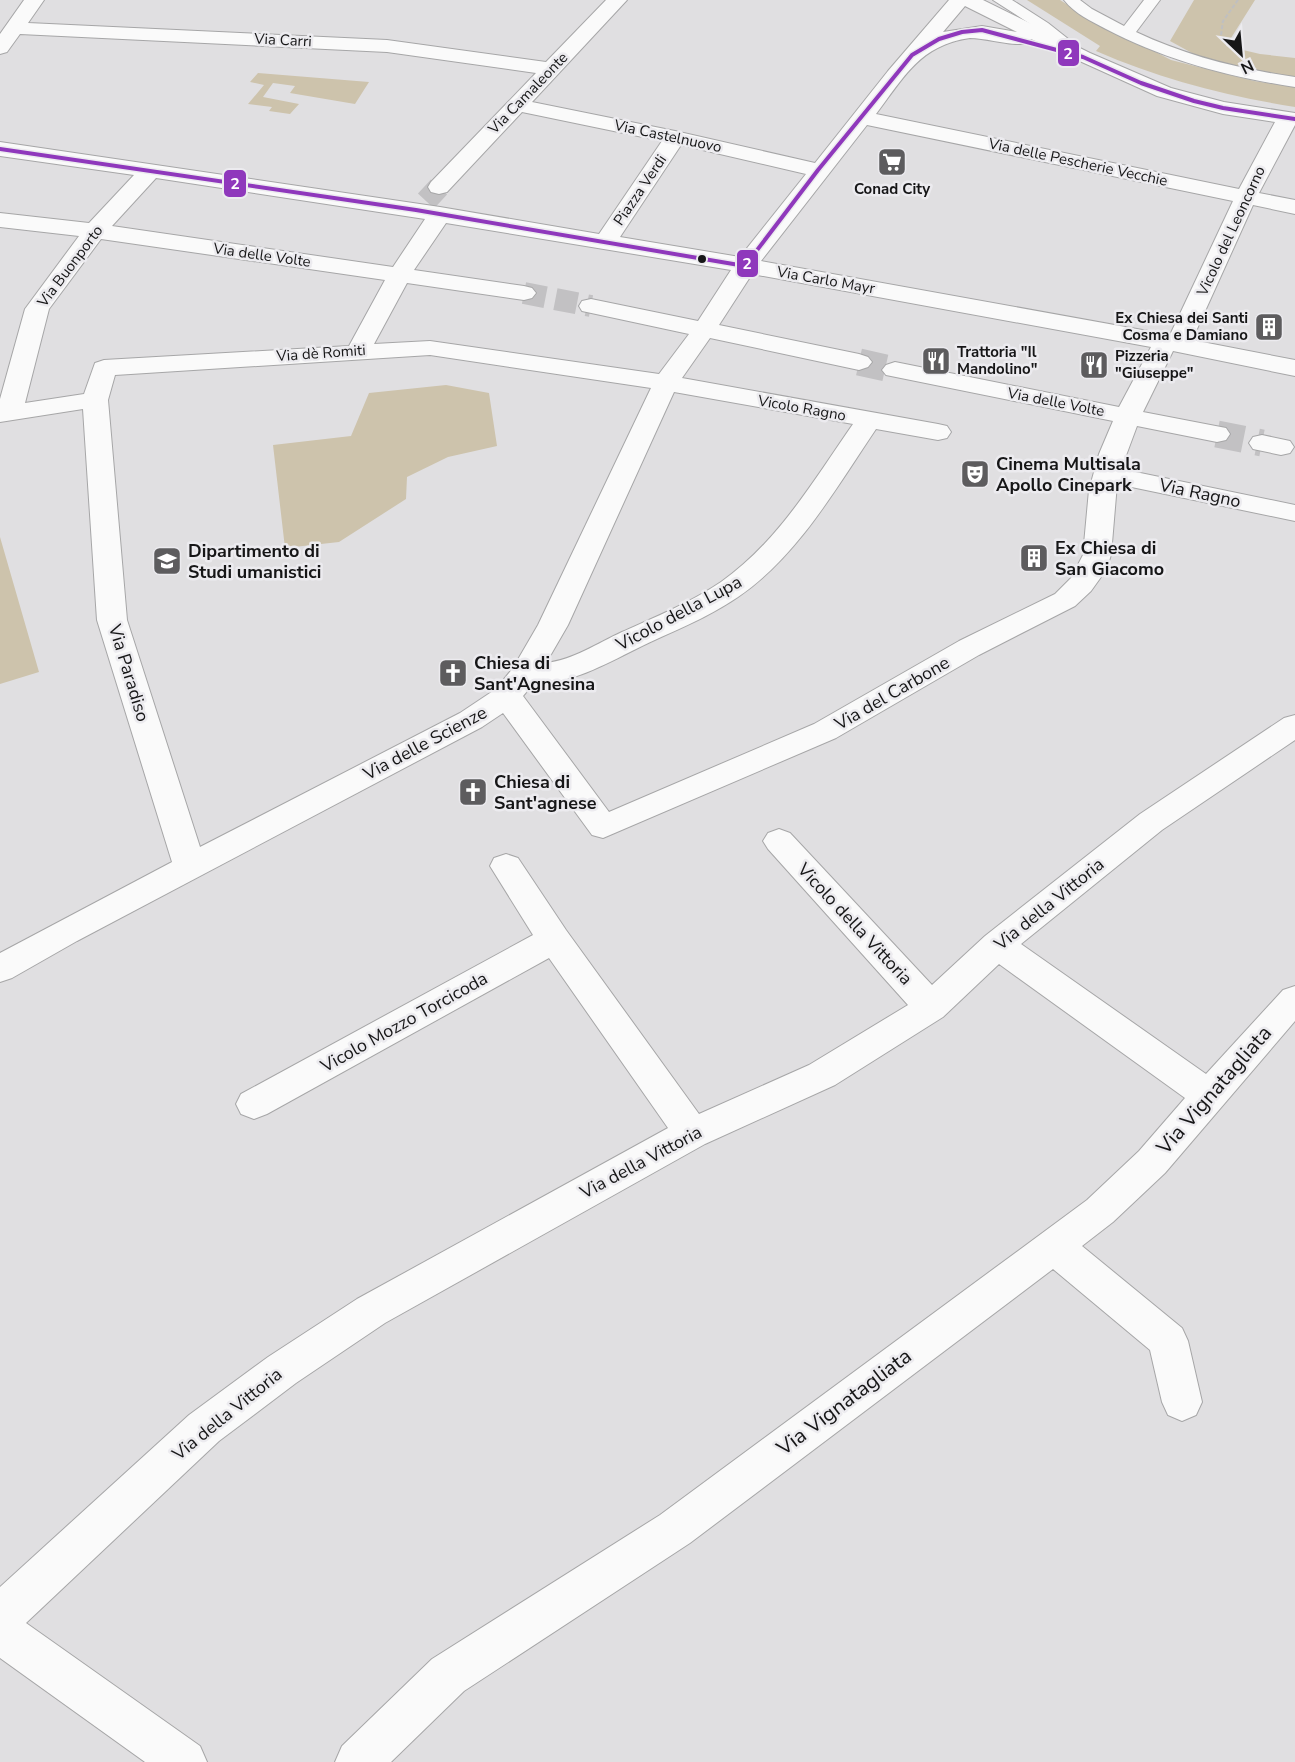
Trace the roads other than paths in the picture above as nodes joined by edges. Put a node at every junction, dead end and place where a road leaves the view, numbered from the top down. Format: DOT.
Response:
graph roads {
  1 [pos="34,0"];
  2 [pos="617,0"];
  3 [pos="960,0"];
  4 [pos="968,0"];
  5 [pos="1001,0"];
  6 [pos="1071,0"];
  7 [pos="1152,0"];
  8 [pos="14,28"];
  9 [pos="1127,33"];
  10 [pos="0,48"];
  11 [pos="912,55"];
  12 [pos="1083,57"];
  13 [pos="550,69"];
  14 [pos="1295,82"];
  15 [pos="516,105"];
  16 [pos="861,117"];
  17 [pos="1291,119"];
  18 [pos="675,137"];
  19 [pos="0,149"];
  20 [pos="151,170"];
  21 [pos="818,170"];
  22 [pos="1246,196"];
  23 [pos="430,203"];
  24 [pos="1295,207"];
  25 [pos="0,220"];
  26 [pos="95,231"];
  27 [pos="605,242"];
  28 [pos="745,266"];
  29 [pos="400,274"];
  30 [pos="524,292"];
  31 [pos="591,306"];
  32 [pos="704,330"];
  33 [pos="1172,343"];
  34 [pos="358,351"];
  35 [pos="859,362"];
  36 [pos="1295,368"];
  37 [pos="895,370"];
  38 [pos="666,383"];
  39 [pos="95,400"];
  40 [pos="4,413"];
  41 [pos="1126,416"];
  42 [pos="869,420"];
  43 [pos="938,432"];
  44 [pos="1217,434"];
  45 [pos="1106,474"];
  46 [pos="1295,513"];
  47 [pos="516,685"];
  48 [pos="1295,725"];
  49 [pos="779,841"];
  50 [pos="506,866"];
  51 [pos="190,867"];
  52 [pos="554,939"];
  53 [pos="997,945"];
  54 [pos="0,969"];
  55 [pos="1295,999"];
  56 [pos="931,1007"];
  57 [pos="1208,1095"];
  58 [pos="254,1104"];
  59 [pos="692,1132"];
  60 [pos="1052,1245"];
  61 [pos="1182,1402"];
  62 [pos="0,1617"];
  63 [pos="0,1631"];
  64 [pos="184,1762"];
  65 [pos="358,1762"];
  1 -- 8 [label="street"];
  2 -- 13 [label="street, Via Camaleonte"];
  3 -- 11 [label="street, Via delle Scienze"];
  4 -- 12 [label="street"];
  5 -- 12 [label="lane"];
  6 -- 9 [label="lane"];
  7 -- 9 [label="lane"];
  8 -- 10 [label="street"];
  8 -- 13 [label="street, Via Carri"];
  9 -- 14 [label="lane"];
  11 -- 12 [label="street"];
  11 -- 16 [label="street, Via delle Scienze"];
  12 -- 17 [label="street"];
  13 -- 15 [label="street, Via Camaleonte"];
  15 -- 18 [label="street, Via Castelnuovo"];
  15 -- 23 [label="street, Via Camaleonte"];
  16 -- 21 [label="street, Via delle Scienze"];
  16 -- 22 [label="street, Via delle Pescherie Vecchie"];
  17 -- 22 [label="street, Vicolo del Leoncorno"];
  18 -- 21 [label="street, Via Castelnuovo"];
  18 -- 27 [label="street, Piazza Verdi"];
  19 -- 20 [label="street, Via Carlo Mayr"];
  20 -- 23 [label="street, Via Carlo Mayr"];
  20 -- 26 [label="street, Via Buonporto"];
  21 -- 28 [label="street, Via delle Scienze"];
  22 -- 24 [label="street, Via delle Pescherie Vecchie"];
  22 -- 33 [label="street, Vicolo del Leoncorno"];
  23 -- 27 [label="street, Via Carlo Mayr"];
  23 -- 29 [label="street, Via Camaleonte"];
  25 -- 26 [label="street, Via delle Volte"];
  26 -- 29 [label="street, Via delle Volte"];
  26 -- 40 [label="street, Via Buonporto"];
  27 -- 28 [label="street, Via Carlo Mayr"];
  28 -- 32 [label="street, Via delle Scienze"];
  28 -- 33 [label="street, Via Carlo Mayr"];
  29 -- 30 [label="street, Via delle Volte"];
  29 -- 34 [label="street, Via Camaleonte"];
  31 -- 32 [label="street"];
  32 -- 35 [label="street"];
  32 -- 38 [label="street, Via delle Scienze"];
  33 -- 36 [label="street, Via Carlo Mayr"];
  33 -- 41 [label="street, Via del Carbone"];
  34 -- 38 [label="street, Via dè Romiti"];
  34 -- 39 [label="street, Via dè Romiti"];
  37 -- 41 [label="street, Via delle Volte"];
  38 -- 42 [label="street, Vicolo Ragno"];
  38 -- 47 [label="street, Via delle Scienze"];
  39 -- 40 [label="street"];
  39 -- 51 [label="street, Via Paradiso"];
  41 -- 44 [label="street, Via delle Volte"];
  41 -- 45 [label="street, Via del Carbone"];
  42 -- 43 [label="street, Vicolo Ragno"];
  42 -- 47 [label="street, Vicolo della Lupa"];
  45 -- 46 [label="street, Via Ragno"];
  45 -- 47 [label="street, Via del Carbone"];
  47 -- 51 [label="street, Via delle Scienze"];
  48 -- 53 [label="street, Via della Vittoria"];
  49 -- 56 [label="street, Vicolo della Vittoria"];
  50 -- 52 [label="street"];
  51 -- 54 [label="street, Via delle Scienze"];
  52 -- 58 [label="street, Vicolo Mozzo Torcicoda"];
  52 -- 59 [label="street"];
  53 -- 56 [label="street, Via della Vittoria"];
  53 -- 57 [label="street"];
  55 -- 57 [label="street, Via Vignatagliata"];
  56 -- 59 [label="street, Via della Vittoria"];
  57 -- 60 [label="street, Via Vignatagliata"];
  59 -- 62 [label="street, Via della Vittoria"];
  60 -- 61 [label="street"];
  60 -- 65 [label="street, Via Vignatagliata"];
  63 -- 64 [label="street"];
}
